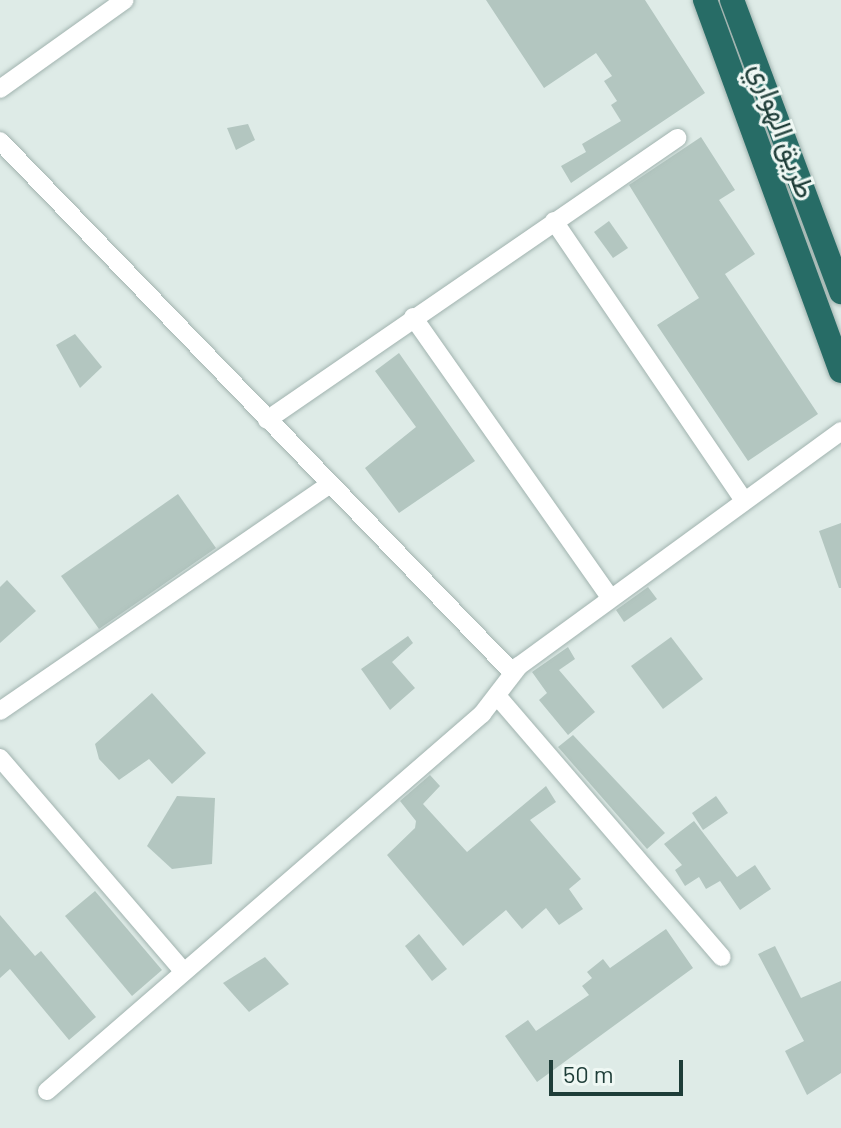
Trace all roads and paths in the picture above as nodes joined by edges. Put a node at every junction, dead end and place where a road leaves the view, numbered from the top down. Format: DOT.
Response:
graph roads {
  1 [pos="125,0"];
  2 [pos="705,0"];
  3 [pos="732,0"];
  4 [pos="0,89"];
  5 [pos="677,138"];
  6 [pos="0,141"];
  7 [pos="554,221"];
  8 [pos="841,292"];
  9 [pos="413,317"];
  10 [pos="841,371"];
  11 [pos="267,420"];
  12 [pos="841,431"];
  13 [pos="329,485"];
  14 [pos="743,499"];
  15 [pos="610,597"];
  16 [pos="513,673"];
  17 [pos="498,697"];
  18 [pos="0,711"];
  19 [pos="0,758"];
  20 [pos="722,957"];
  21 [pos="183,971"];
  22 [pos="47,1091"];
  1 -- 4 [label="street"];
  2 -- 10 [label="highway, طريق الهواري"];
  3 -- 8 [label="highway, طريق الهواري"];
  5 -- 7 [label="street"];
  6 -- 11 [label="street"];
  7 -- 9 [label="street"];
  7 -- 14 [label="street"];
  9 -- 11 [label="street"];
  9 -- 15 [label="street"];
  11 -- 13 [label="street"];
  12 -- 14 [label="street"];
  13 -- 16 [label="street"];
  13 -- 18 [label="street"];
  14 -- 15 [label="street"];
  15 -- 16 [label="street"];
  16 -- 17 [label="street"];
  17 -- 20 [label="street"];
  17 -- 21 [label="street"];
  19 -- 21 [label="street"];
  21 -- 22 [label="street"];
}
